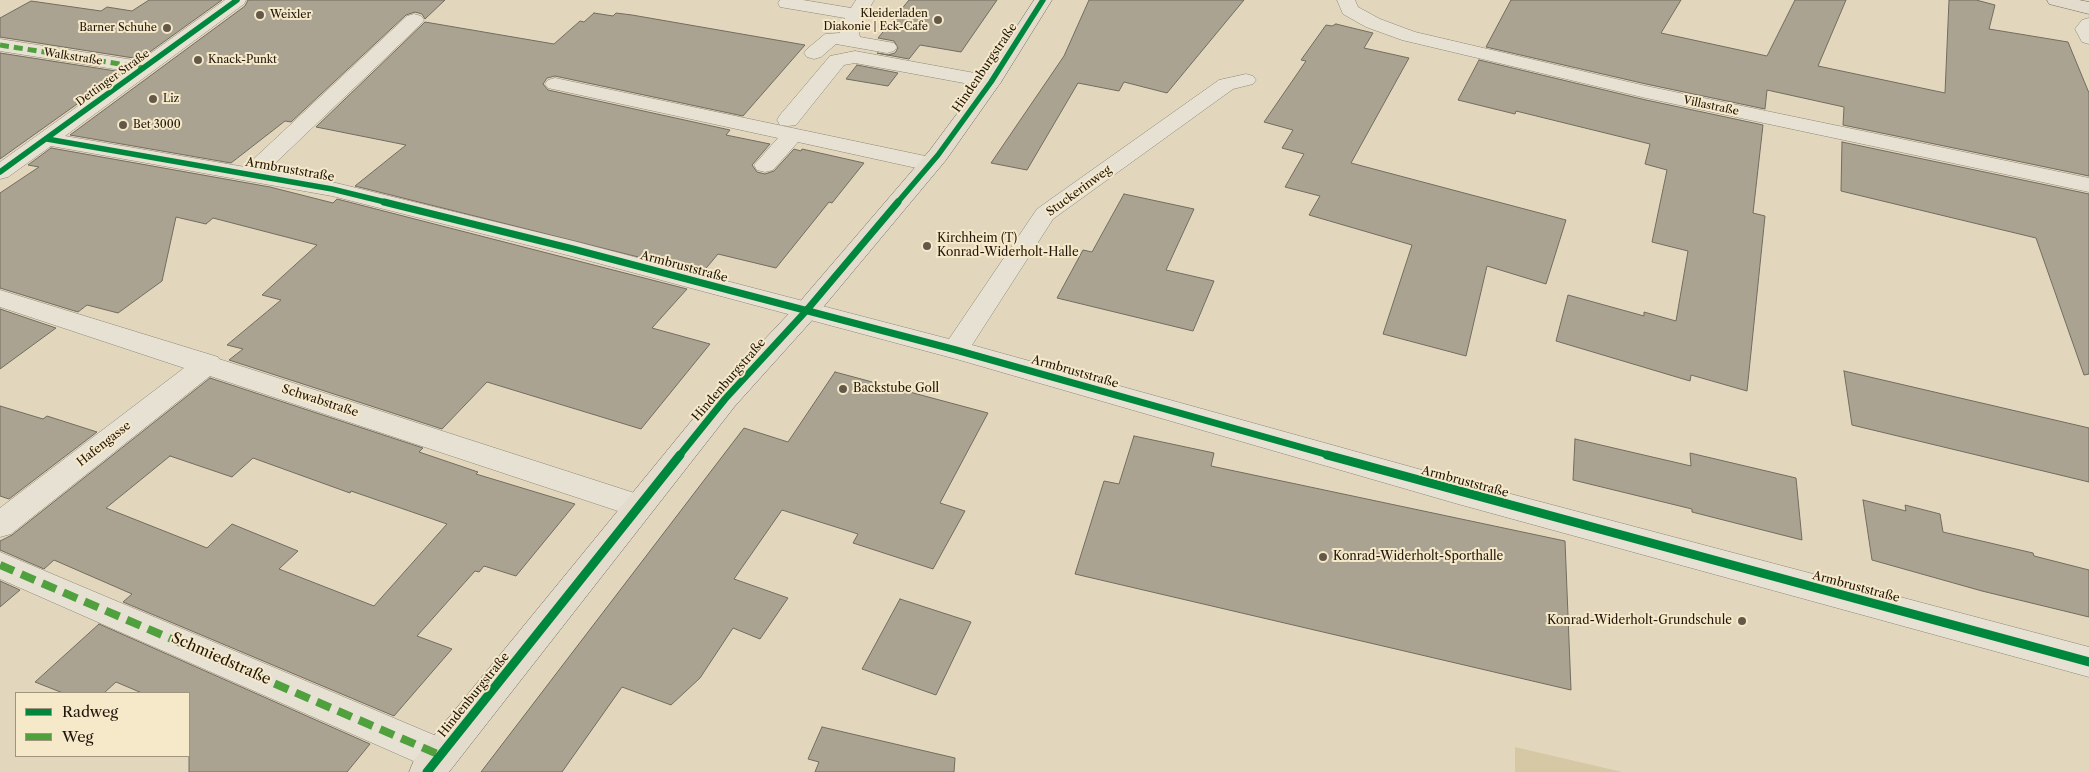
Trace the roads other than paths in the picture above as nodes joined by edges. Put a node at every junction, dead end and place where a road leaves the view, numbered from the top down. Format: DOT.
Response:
graph roads {
  1 [pos="237,0"];
  2 [pos="790,0"];
  3 [pos="1043,0"];
  4 [pos="1346,0"];
  5 [pos="2056,0"];
  6 [pos="861,7"];
  7 [pos="2089,8"];
  8 [pos="414,20"];
  9 [pos="2089,24"];
  10 [pos="2089,38"];
  11 [pos="852,41"];
  12 [pos="0,45"];
  13 [pos="814,53"];
  14 [pos="145,68"];
  15 [pos="995,75"];
  16 [pos="1246,80"];
  17 [pos="556,84"];
  18 [pos="791,127"];
  19 [pos="47,139"];
  20 [pos="930,164"];
  21 [pos="765,165"];
  22 [pos="0,172"];
  23 [pos="252,174"];
  24 [pos="2089,185"];
  25 [pos="0,298"];
  26 [pos="806,311"];
  27 [pos="956,350"];
  28 [pos="208,364"];
  29 [pos="640,506"];
  30 [pos="0,525"];
  31 [pos="0,565"];
  32 [pos="2089,662"];
  33 [pos="434,764"];
  1 -- 14 [label="street, Dettinger Straße"];
  2 -- 6 [label="street"];
  3 -- 15 [label="main road, Hindenburgstraße"];
  4 -- 24 [label="street, Villastraße"];
  5 -- 7 [label="main road"];
  6 -- 11 [label="street"];
  8 -- 23 [label="street, Armbruststraße"];
  9 -- 10 [label="street"];
  11 -- 13 [label="street"];
  11 -- 15 [label="street"];
  12 -- 14 [label="street, Walkstraße"];
  14 -- 19 [label="street, Dettinger Straße"];
  15 -- 18 [label="street"];
  15 -- 20 [label="main road, Hindenburgstraße"];
  16 -- 27 [label="street, Stuckerinweg"];
  17 -- 18 [label="street"];
  18 -- 20 [label="street"];
  18 -- 21 [label="street"];
  19 -- 22 [label="street, Dettinger Straße"];
  19 -- 23 [label="street, Armbruststraße"];
  20 -- 26 [label="main road, Hindenburgstraße"];
  23 -- 26 [label="street, Armbruststraße"];
  25 -- 28 [label="street, Schwabstraße"];
  26 -- 27 [label="street, Armbruststraße"];
  26 -- 29 [label="main road, Hindenburgstraße"];
  27 -- 32 [label="street, Armbruststraße"];
  28 -- 29 [label="street, Schwabstraße"];
  28 -- 30 [label="street, Hafengasse"];
  29 -- 33 [label="main road, Hindenburgstraße"];
  31 -- 33 [label="street, Schmiedstraße"];
}
